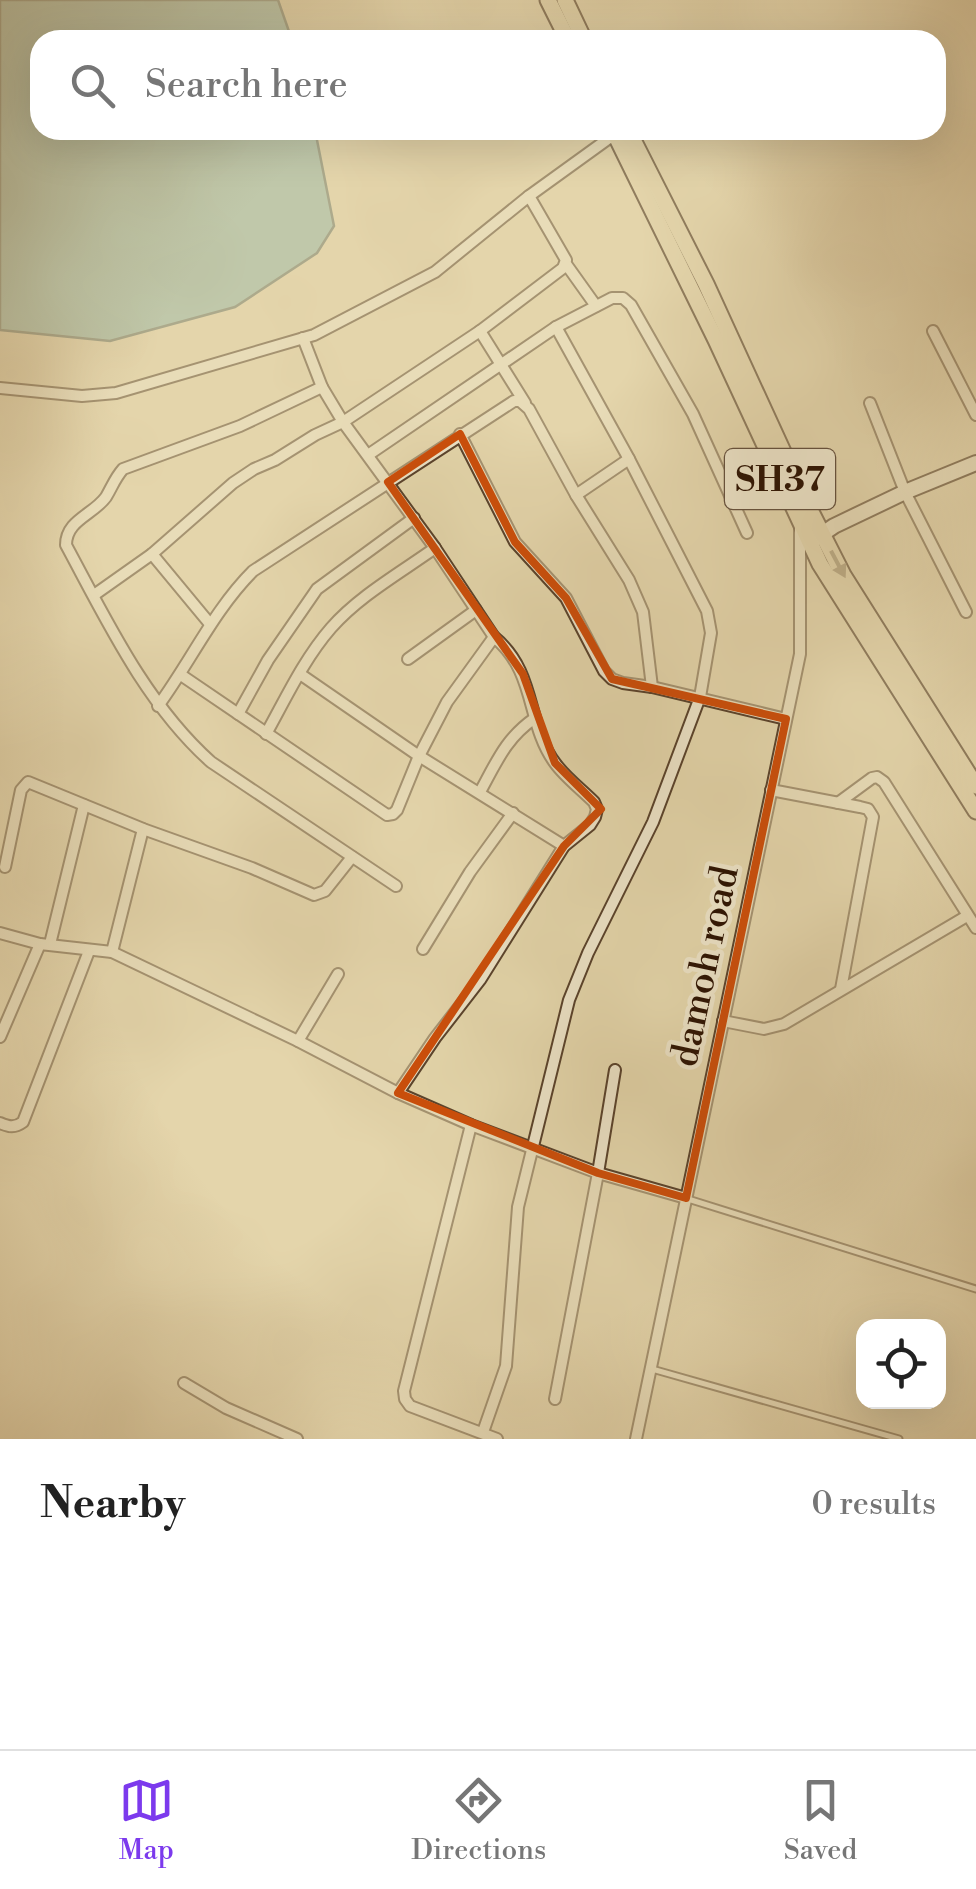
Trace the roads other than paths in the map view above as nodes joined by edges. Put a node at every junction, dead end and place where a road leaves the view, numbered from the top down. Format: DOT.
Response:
graph roads {
  1 [pos="548,0"];
  2 [pos="565,0"];
  3 [pos="563,30"];
  4 [pos="579,30"];
  5 [pos="607,140"];
  6 [pos="623,140"];
  7 [pos="624,140"];
  8 [pos="530,196"];
  9 [pos="566,264"];
  10 [pos="596,306"];
  11 [pos="556,327"];
  12 [pos="480,331"];
  13 [pos="934,331"];
  14 [pos="303,338"];
  15 [pos="501,365"];
  16 [pos="322,387"];
  17 [pos="0,388"];
  18 [pos="870,402"];
  19 [pos="525,404"];
  20 [pos="976,415"];
  21 [pos="343,422"];
  22 [pos="460,434"];
  23 [pos="368,455"];
  24 [pos="629,460"];
  25 [pos="976,463"];
  26 [pos="388,482"];
  27 [pos="905,492"];
  28 [pos="576,496"];
  29 [pos="806,502"];
  30 [pos="414,518"];
  31 [pos="800,522"];
  32 [pos="746,533"];
  33 [pos="816,538"];
  34 [pos="435,548"];
  35 [pos="152,554"];
  36 [pos="94,595"];
  37 [pos="476,610"];
  38 [pos="966,612"];
  39 [pos="210,624"];
  40 [pos="494,637"];
  41 [pos="408,659"];
  42 [pos="300,674"];
  43 [pos="181,676"];
  44 [pos="652,686"];
  45 [pos="700,697"];
  46 [pos="158,706"];
  47 [pos="238,714"];
  48 [pos="536,718"];
  49 [pos="786,719"];
  50 [pos="266,734"];
  51 [pos="419,756"];
  52 [pos="975,784"];
  53 [pos="771,790"];
  54 [pos="480,792"];
  55 [pos="838,803"];
  56 [pos="84,805"];
  57 [pos="976,812"];
  58 [pos="513,813"];
  59 [pos="143,829"];
  60 [pos="564,846"];
  61 [pos="352,857"];
  62 [pos="5,867"];
  63 [pos="396,886"];
  64 [pos="966,916"];
  65 [pos="976,928"];
  66 [pos="0,933"];
  67 [pos="45,944"];
  68 [pos="423,949"];
  69 [pos="89,950"];
  70 [pos="112,952"];
  71 [pos="338,974"];
  72 [pos="841,988"];
  73 [pos="723,1020"];
  74 [pos="0,1037"];
  75 [pos="298,1041"];
  76 [pos="615,1070"];
  77 [pos="398,1094"];
  78 [pos="0,1123"];
  79 [pos="471,1126"];
  80 [pos="531,1148"];
  81 [pos="598,1173"];
  82 [pos="686,1198"];
  83 [pos="976,1290"];
  84 [pos="650,1369"];
  85 [pos="184,1383"];
  86 [pos="555,1398"];
  87 [pos="483,1432"];
  88 [pos="297,1439"];
  89 [pos="497,1439"];
  90 [pos="636,1439"];
  91 [pos="900,1439"];
  1 -- 3 [label="main road"];
  2 -- 4 [label="main road"];
  5 -- 8 [label="street"];
  6 -- 31 [label="main road, SH37"];
  7 -- 29 [label="main road, SH37"];
  8 -- 9 [label="street"];
  8 -- 14 [label="street"];
  9 -- 10 [label="street"];
  9 -- 12 [label="street"];
  10 -- 11 [label="street"];
  10 -- 32 [label="street"];
  11 -- 15 [label="street"];
  11 -- 24 [label="street"];
  12 -- 15 [label="street"];
  12 -- 21 [label="street"];
  13 -- 20 [label="street"];
  14 -- 16 [label="street"];
  14 -- 17 [label="street"];
  15 -- 19 [label="street"];
  15 -- 23 [label="street"];
  16 -- 21 [label="street"];
  16 -- 36 [label="street"];
  18 -- 27 [label="street"];
  19 -- 22 [label="street"];
  19 -- 28 [label="street"];
  21 -- 23 [label="street"];
  21 -- 35 [label="street"];
  22 -- 26 [label="street"];
  22 -- 44 [label="street"];
  23 -- 26 [label="street"];
  24 -- 28 [label="street"];
  24 -- 45 [label="street"];
  25 -- 27 [label="street"];
  26 -- 30 [label="street"];
  26 -- 39 [label="street"];
  27 -- 33 [label="street"];
  27 -- 38 [label="street"];
  28 -- 44 [label="street"];
  29 -- 31 [label="street, damoh road"];
  29 -- 33 [label="main road, SH37"];
  30 -- 34 [label="street"];
  30 -- 47 [label="street"];
  31 -- 33 [label="main road, SH37"];
  31 -- 49 [label="street, damoh road"];
  33 -- 52 [label="main road, SH37, one-way"];
  33 -- 57 [label="main road, SH37"];
  34 -- 37 [label="street"];
  34 -- 42 [label="street"];
  35 -- 36 [label="street"];
  35 -- 39 [label="street"];
  36 -- 46 [label="street"];
  37 -- 40 [label="street"];
  37 -- 41 [label="street"];
  39 -- 43 [label="street"];
  40 -- 48 [label="street"];
  40 -- 51 [label="street"];
  42 -- 50 [label="street"];
  42 -- 51 [label="street"];
  43 -- 46 [label="street"];
  43 -- 47 [label="street"];
  44 -- 45 [label="street"];
  45 -- 49 [label="street"];
  45 -- 80 [label="street"];
  46 -- 61 [label="street"];
  47 -- 50 [label="street"];
  48 -- 54 [label="street"];
  48 -- 60 [label="street"];
  49 -- 53 [label="street, damoh road"];
  50 -- 51 [label="street"];
  51 -- 54 [label="street"];
  53 -- 55 [label="street"];
  53 -- 73 [label="street, damoh road"];
  54 -- 58 [label="street"];
  55 -- 64 [label="street"];
  55 -- 72 [label="street"];
  56 -- 59 [label="street"];
  56 -- 62 [label="street"];
  56 -- 67 [label="street"];
  58 -- 60 [label="street"];
  58 -- 68 [label="street"];
  59 -- 61 [label="street"];
  59 -- 70 [label="street"];
  60 -- 77 [label="street"];
  61 -- 63 [label="street"];
  64 -- 65 [label="street"];
  64 -- 72 [label="street"];
  66 -- 67 [label="street"];
  67 -- 69 [label="street"];
  67 -- 74 [label="street"];
  69 -- 70 [label="street"];
  69 -- 78 [label="street"];
  70 -- 75 [label="street"];
  71 -- 75 [label="street"];
  72 -- 73 [label="street"];
  73 -- 82 [label="street, damoh road"];
  75 -- 77 [label="street"];
  76 -- 81 [label="street"];
  77 -- 79 [label="street"];
  79 -- 80 [label="street"];
  79 -- 87 [label="street"];
  80 -- 81 [label="street"];
  80 -- 87 [label="street"];
  81 -- 82 [label="street"];
  81 -- 86 [label="street"];
  82 -- 83 [label="lane"];
  82 -- 84 [label="street, damoh road"];
  84 -- 90 [label="street, damoh road"];
  84 -- 91 [label="lane"];
  85 -- 88 [label="street"];
  87 -- 89 [label="street"];
}
